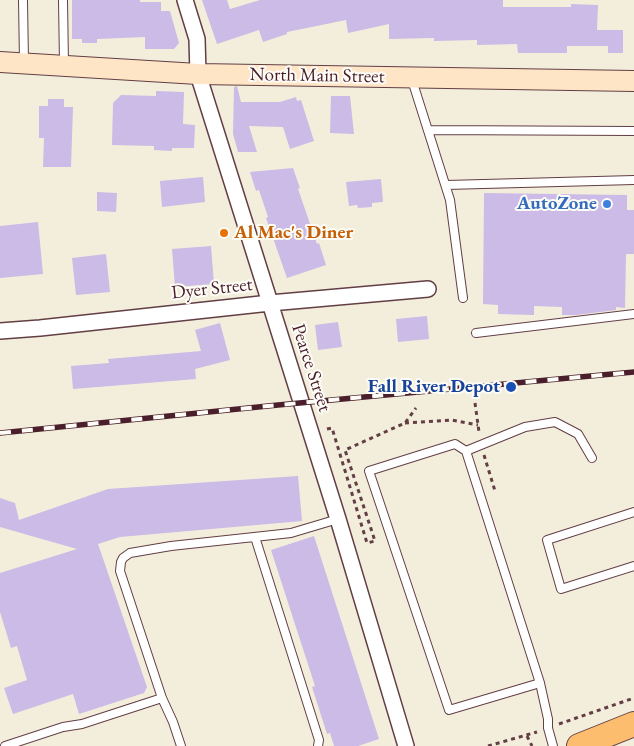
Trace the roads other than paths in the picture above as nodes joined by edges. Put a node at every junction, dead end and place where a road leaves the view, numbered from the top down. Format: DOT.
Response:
graph roads {
  1 [pos="23,0"];
  2 [pos="63,0"];
  3 [pos="185,0"];
  4 [pos="0,62"];
  5 [pos="24,62"];
  6 [pos="64,66"];
  7 [pos="198,74"];
  8 [pos="412,78"];
  9 [pos="634,81"];
  10 [pos="428,130"];
  11 [pos="634,131"];
  12 [pos="634,180"];
  13 [pos="446,184"];
  14 [pos="428,289"];
  15 [pos="463,298"];
  16 [pos="270,303"];
  17 [pos="634,314"];
  18 [pos="0,331"];
  19 [pos="476,333"];
  20 [pos="466,451"];
  21 [pos="592,458"];
  22 [pos="634,512"];
  23 [pos="338,519"];
  24 [pos="255,537"];
  25 [pos="634,566"];
  26 [pos="540,683"];
  27 [pos="162,698"];
  28 [pos="634,724"];
  29 [pos="26,743"];
  30 [pos="4,746"];
  31 [pos="181,746"];
  32 [pos="318,746"];
  33 [pos="406,746"];
  34 [pos="553,746"];
  35 [pos="579,746"];
  1 -- 5 [label="lane"];
  2 -- 6 [label="lane"];
  3 -- 7 [label="street, Pearce Street"];
  4 -- 5 [label="main road, North Main Street"];
  5 -- 6 [label="main road, North Main Street"];
  6 -- 7 [label="main road, North Main Street"];
  7 -- 8 [label="main road, North Main Street"];
  7 -- 16 [label="street, Pearce Street"];
  8 -- 9 [label="main road, North Main Street"];
  8 -- 10 [label="lane"];
  10 -- 11 [label="lane"];
  10 -- 13 [label="lane"];
  12 -- 13 [label="lane"];
  13 -- 15 [label="lane"];
  14 -- 16 [label="street, Dyer Street"];
  16 -- 18 [label="street, Dyer Street"];
  16 -- 23 [label="street, Pearce Street"];
  17 -- 19 [label="lane"];
  20 -- 21 [label="lane"];
  20 -- 26 [label="lane"];
  20 -- 26 [label="lane"];
  22 -- 25 [label="lane"];
  23 -- 24 [label="lane"];
  23 -- 33 [label="street, Pearce Street"];
  24 -- 27 [label="lane"];
  24 -- 32 [label="lane"];
  26 -- 34 [label="lane"];
  27 -- 29 [label="lane"];
  27 -- 31 [label="lane"];
  28 -- 35 [label="highway"];
  29 -- 30 [label="lane"];
}
